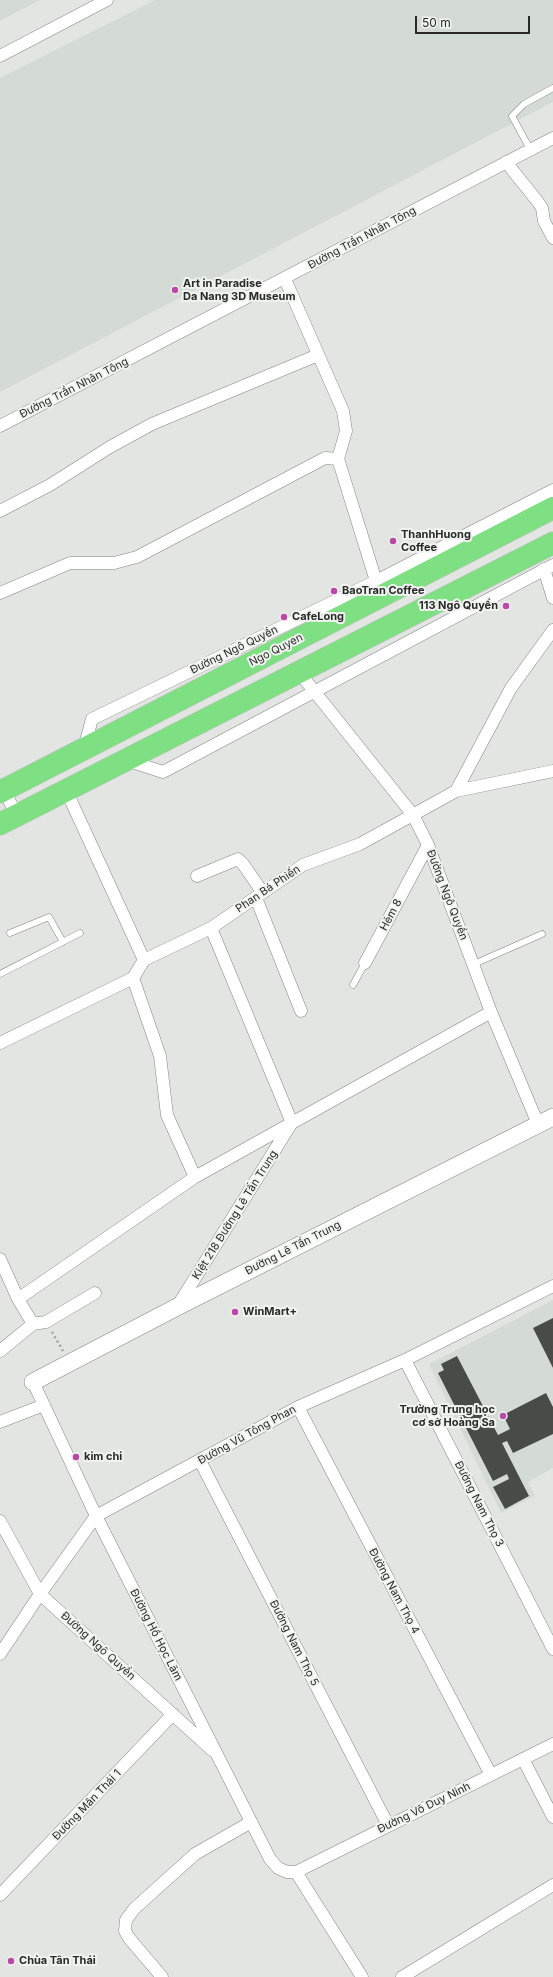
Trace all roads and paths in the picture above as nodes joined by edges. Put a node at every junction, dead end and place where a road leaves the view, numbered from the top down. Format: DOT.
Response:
graph roads {
  1 [pos="107,0"];
  2 [pos="0,56"];
  3 [pos="553,88"];
  4 [pos="553,138"];
  5 [pos="530,150"];
  6 [pos="506,162"];
  7 [pos="553,238"];
  8 [pos="284,279"];
  9 [pos="318,355"];
  10 [pos="0,426"];
  11 [pos="338,459"];
  12 [pos="553,490"];
  13 [pos="553,508"];
  14 [pos="0,511"];
  15 [pos="553,543"];
  16 [pos="549,567"];
  17 [pos="376,581"];
  18 [pos="0,593"];
  19 [pos="553,598"];
  20 [pos="553,630"];
  21 [pos="298,671"];
  22 [pos="314,691"];
  23 [pos="84,748"];
  24 [pos="125,760"];
  25 [pos="553,771"];
  26 [pos="1,789"];
  27 [pos="66,790"];
  28 [pos="456,791"];
  29 [pos="413,815"];
  30 [pos="8,819"];
  31 [pos="428,845"];
  32 [pos="197,876"];
  33 [pos="260,895"];
  34 [pos="211,928"];
  35 [pos="10,933"];
  36 [pos="80,933"];
  37 [pos="542,934"];
  38 [pos="63,942"];
  39 [pos="144,960"];
  40 [pos="365,963"];
  41 [pos="474,964"];
  42 [pos="0,974"];
  43 [pos="133,978"];
  44 [pos="353,985"];
  45 [pos="300,1011"];
  46 [pos="491,1012"];
  47 [pos="0,1043"];
  48 [pos="545,1121"];
  49 [pos="292,1123"];
  50 [pos="195,1177"];
  51 [pos="0,1259"];
  52 [pos="553,1286"];
  53 [pos="95,1293"];
  54 [pos="18,1299"];
  55 [pos="177,1307"];
  56 [pos="46,1322"];
  57 [pos="33,1324"];
  58 [pos="0,1351"];
  59 [pos="406,1360"];
  60 [pos="70,1363"];
  61 [pos="33,1382"];
  62 [pos="44,1405"];
  63 [pos="298,1407"];
  64 [pos="0,1422"];
  65 [pos="200,1461"];
  66 [pos="96,1516"];
  67 [pos="0,1521"];
  68 [pos="40,1594"];
  69 [pos="553,1649"];
  70 [pos="0,1654"];
  71 [pos="173,1714"];
  72 [pos="553,1744"];
  73 [pos="217,1754"];
  74 [pos="523,1759"];
  75 [pos="491,1774"];
  76 [pos="553,1817"];
  77 [pos="251,1822"];
  78 [pos="388,1826"];
  79 [pos="296,1872"];
  80 [pos="553,1885"];
  81 [pos="0,1895"];
  82 [pos="162,1977"];
  83 [pos="362,1977"];
  84 [pos="402,1977"];
  1 -- 2 [label="street"];
  3 -- 5 [label="lane"];
  4 -- 5 [label="street, Đường Trần Nhân Tông"];
  5 -- 6 [label="street, Đường Trần Nhân Tông"];
  6 -- 7 [label="street"];
  6 -- 8 [label="street, Đường Trần Nhân Tông"];
  8 -- 9 [label="street"];
  8 -- 10 [label="street, Đường Trần Nhân Tông"];
  9 -- 11 [label="street"];
  9 -- 14 [label="street"];
  11 -- 17 [label="street"];
  11 -- 18 [label="street"];
  12 -- 17 [label="street, Đường Ngô Quyền"];
  13 -- 23 [label="highway, Ngo Quyen"];
  15 -- 21 [label="highway"];
  16 -- 19 [label="street"];
  16 -- 22 [label="street"];
  17 -- 23 [label="street, Đường Ngô Quyền"];
  20 -- 28 [label="street"];
  21 -- 22 [label="street, Đường Ngô Quyền"];
  21 -- 24 [label="highway"];
  22 -- 24 [label="street"];
  22 -- 29 [label="street, Đường Ngô Quyền"];
  23 -- 26 [label="highway, Ngo Quyen"];
  24 -- 27 [label="highway"];
  25 -- 28 [label="street, Phan Bá Phiến"];
  26 -- 30 [label="street"];
  27 -- 30 [label="highway"];
  27 -- 39 [label="street"];
  28 -- 29 [label="street, Phan Bá Phiến"];
  29 -- 31 [label="street, Đường Ngô Quyền"];
  29 -- 33 [label="street, Phan Bá Phiến"];
  31 -- 40 [label="street, Hẻm 8"];
  31 -- 41 [label="street, Đường Ngô Quyền"];
  32 -- 33 [label="street"];
  33 -- 34 [label="street, Phan Bá Phiến"];
  33 -- 45 [label="street"];
  34 -- 39 [label="street, Phan Bá Phiến"];
  34 -- 49 [label="street"];
  35 -- 38 [label="lane"];
  36 -- 38 [label="lane"];
  37 -- 41 [label="lane"];
  38 -- 42 [label="lane"];
  39 -- 43 [label="street"];
  40 -- 44 [label="lane, Hẻm 8"];
  41 -- 46 [label="street, Đường Ngô Quyền"];
  43 -- 47 [label="street"];
  43 -- 50 [label="street"];
  46 -- 48 [label="street, Đường Ngô Quyền"];
  46 -- 49 [label="street"];
  48 -- 55 [label="street, Đường Lê Tấn Trung"];
  49 -- 50 [label="street"];
  49 -- 55 [label="street, Kiệt 218 Đường Lê Tấn Trung"];
  50 -- 54 [label="street"];
  51 -- 54 [label="street"];
  52 -- 59 [label="street, Đường Vũ Tông Phan"];
  53 -- 56 [label="street"];
  54 -- 57 [label="street"];
  55 -- 60 [label="street, Đường Lê Tấn Trung"];
  56 -- 57 [label="street"];
  56 -- 60 [label="path"];
  57 -- 58 [label="street"];
  59 -- 63 [label="street, Đường Vũ Tông Phan"];
  59 -- 69 [label="street, Đường Nam Thọ 3"];
  60 -- 61 [label="street, Đường Lê Tấn Trung"];
  61 -- 62 [label="street, Đường Hồ Học Lãm"];
  62 -- 64 [label="street"];
  62 -- 66 [label="street, Đường Hồ Học Lãm"];
  63 -- 65 [label="street, Đường Vũ Tông Phan"];
  63 -- 75 [label="street, Đường Nam Thọ 4"];
  65 -- 66 [label="street, Đường Vũ Tông Phan"];
  65 -- 78 [label="street, Đường Nam Thọ 5"];
  66 -- 68 [label="street, Đường Vũ Tông Phan"];
  66 -- 73 [label="street, Đường Hồ Học Lãm"];
  67 -- 68 [label="street, Đường Ngô Quyền"];
  68 -- 70 [label="street, Đường Vũ Tông Phan"];
  68 -- 71 [label="street, Đường Ngô Quyền"];
  71 -- 73 [label="street, Đường Ngô Quyền"];
  71 -- 81 [label="street, Đường Mân Thái 1"];
  72 -- 74 [label="street, Đường Võ Duy Ninh"];
  73 -- 77 [label="street, Đường Hồ Học Lãm"];
  74 -- 75 [label="street, Đường Võ Duy Ninh"];
  74 -- 76 [label="street"];
  75 -- 78 [label="street, Đường Võ Duy Ninh"];
  77 -- 79 [label="street, Đường Hồ Học Lãm"];
  77 -- 82 [label="street"];
  78 -- 79 [label="street, Đường Võ Duy Ninh"];
  79 -- 83 [label="street"];
  80 -- 84 [label="street"];
}
